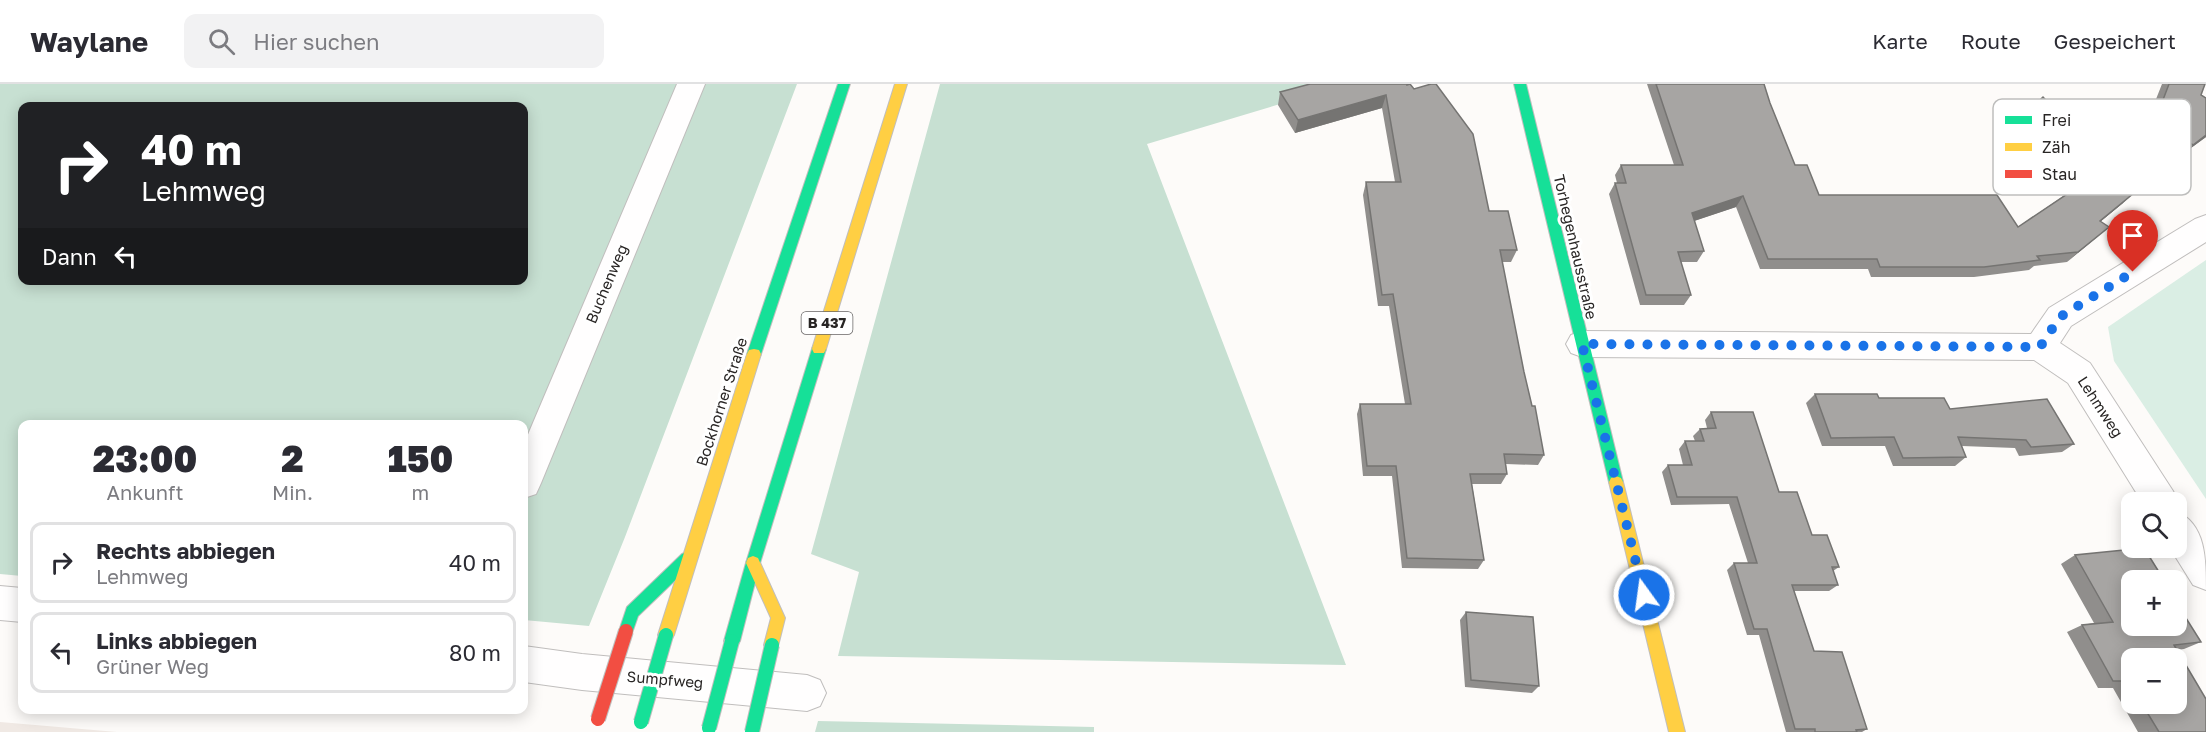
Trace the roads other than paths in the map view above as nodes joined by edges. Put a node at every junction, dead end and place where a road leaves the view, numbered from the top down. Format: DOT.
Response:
graph roads {
  1 [pos="691,84"];
  2 [pos="844,84"];
  3 [pos="901,84"];
  4 [pos="1520,84"];
  5 [pos="2206,227"];
  6 [pos="1582,344"];
  7 [pos="2040,347"];
  8 [pos="528,473"];
  9 [pos="2155,492"];
  10 [pos="2187,544"];
  11 [pos="690,556"];
  12 [pos="753,563"];
  13 [pos="2206,573"];
  14 [pos="0,603"];
  15 [pos="18,605"];
  16 [pos="528,665"];
  17 [pos="807,693"];
  18 [pos="596,726"];
  19 [pos="640,727"];
  20 [pos="708,730"];
  21 [pos="752,732"];
  22 [pos="1677,732"];
  1 -- 8 [label="street, Buchenweg"];
  2 -- 11 [label="main road, Bockhorner Straße"];
  3 -- 12 [label="main road, B 437"];
  4 -- 6 [label="main road, Torhegenhausstraße"];
  5 -- 7 [label="street"];
  6 -- 7 [label="street"];
  6 -- 22 [label="main road, Torhegenhausstraße"];
  7 -- 9 [label="street, Lehmweg"];
  10 -- 13 [label="street"];
  11 -- 18 [label="main road, bridge"];
  11 -- 19 [label="main road, Bockhorner Straße, bridge"];
  12 -- 20 [label="main road, B 437, bridge"];
  12 -- 21 [label="main road, bridge"];
  14 -- 15 [label="street"];
  16 -- 17 [label="street, Sumpfweg"];
}
